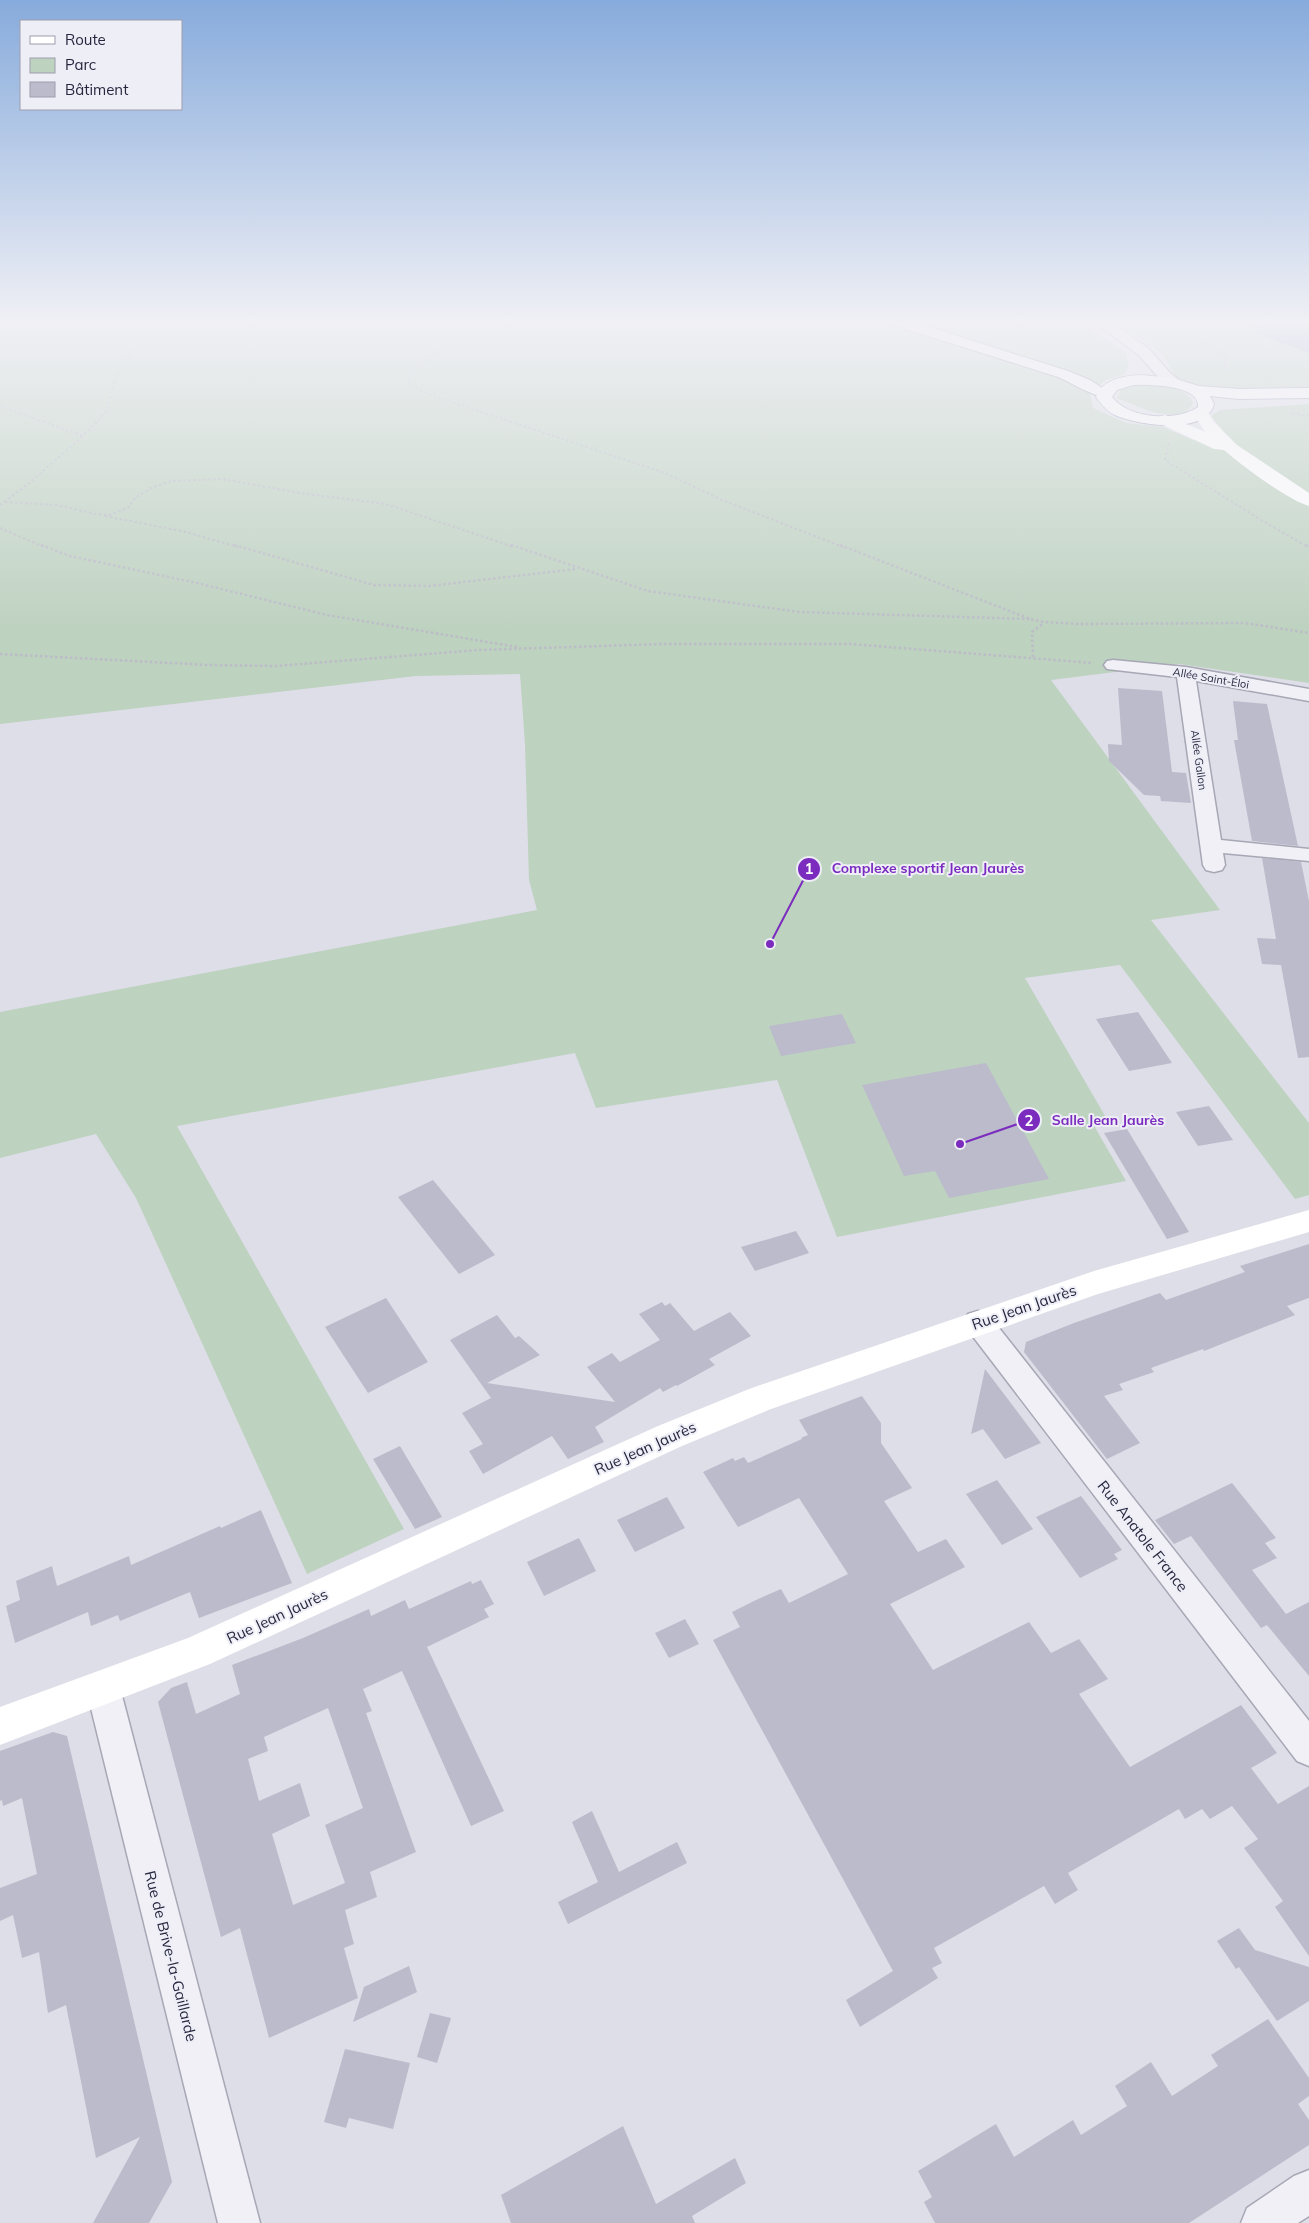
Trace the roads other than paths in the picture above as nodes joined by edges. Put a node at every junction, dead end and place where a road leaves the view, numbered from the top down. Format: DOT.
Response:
graph roads {
  1 [pos="1174,424"];
  2 [pos="1209,424"];
  3 [pos="1254,465"];
  4 [pos="1309,501"];
  5 [pos="1113,664"];
  6 [pos="1186,674"];
  7 [pos="1309,695"];
  8 [pos="1309,855"];
  9 [pos="1309,1221"];
  10 [pos="978,1322"];
  11 [pos="103,1688"];
  12 [pos="0,1726"];
  13 [pos="1309,1749"];
  14 [pos="1309,2191"];
  15 [pos="239,2223"];
  16 [pos="1262,2223"];
  1 -- 3 [label="main road"];
  2 -- 3 [label="main road"];
  3 -- 4 [label="main road"];
  5 -- 6 [label="street, Allée Saint-Éloi"];
  6 -- 7 [label="street, Allée Saint-Éloi"];
  6 -- 8 [label="street, Allée Gallon"];
  9 -- 10 [label="main road, Rue Jean Jaurès"];
  10 -- 11 [label="main road, Rue Jean Jaurès"];
  10 -- 13 [label="street, Rue Anatole France"];
  11 -- 12 [label="main road, Rue Jean Jaurès"];
  11 -- 15 [label="street, Rue de Brive-la-Gaillarde"];
  14 -- 16 [label="street"];
}
